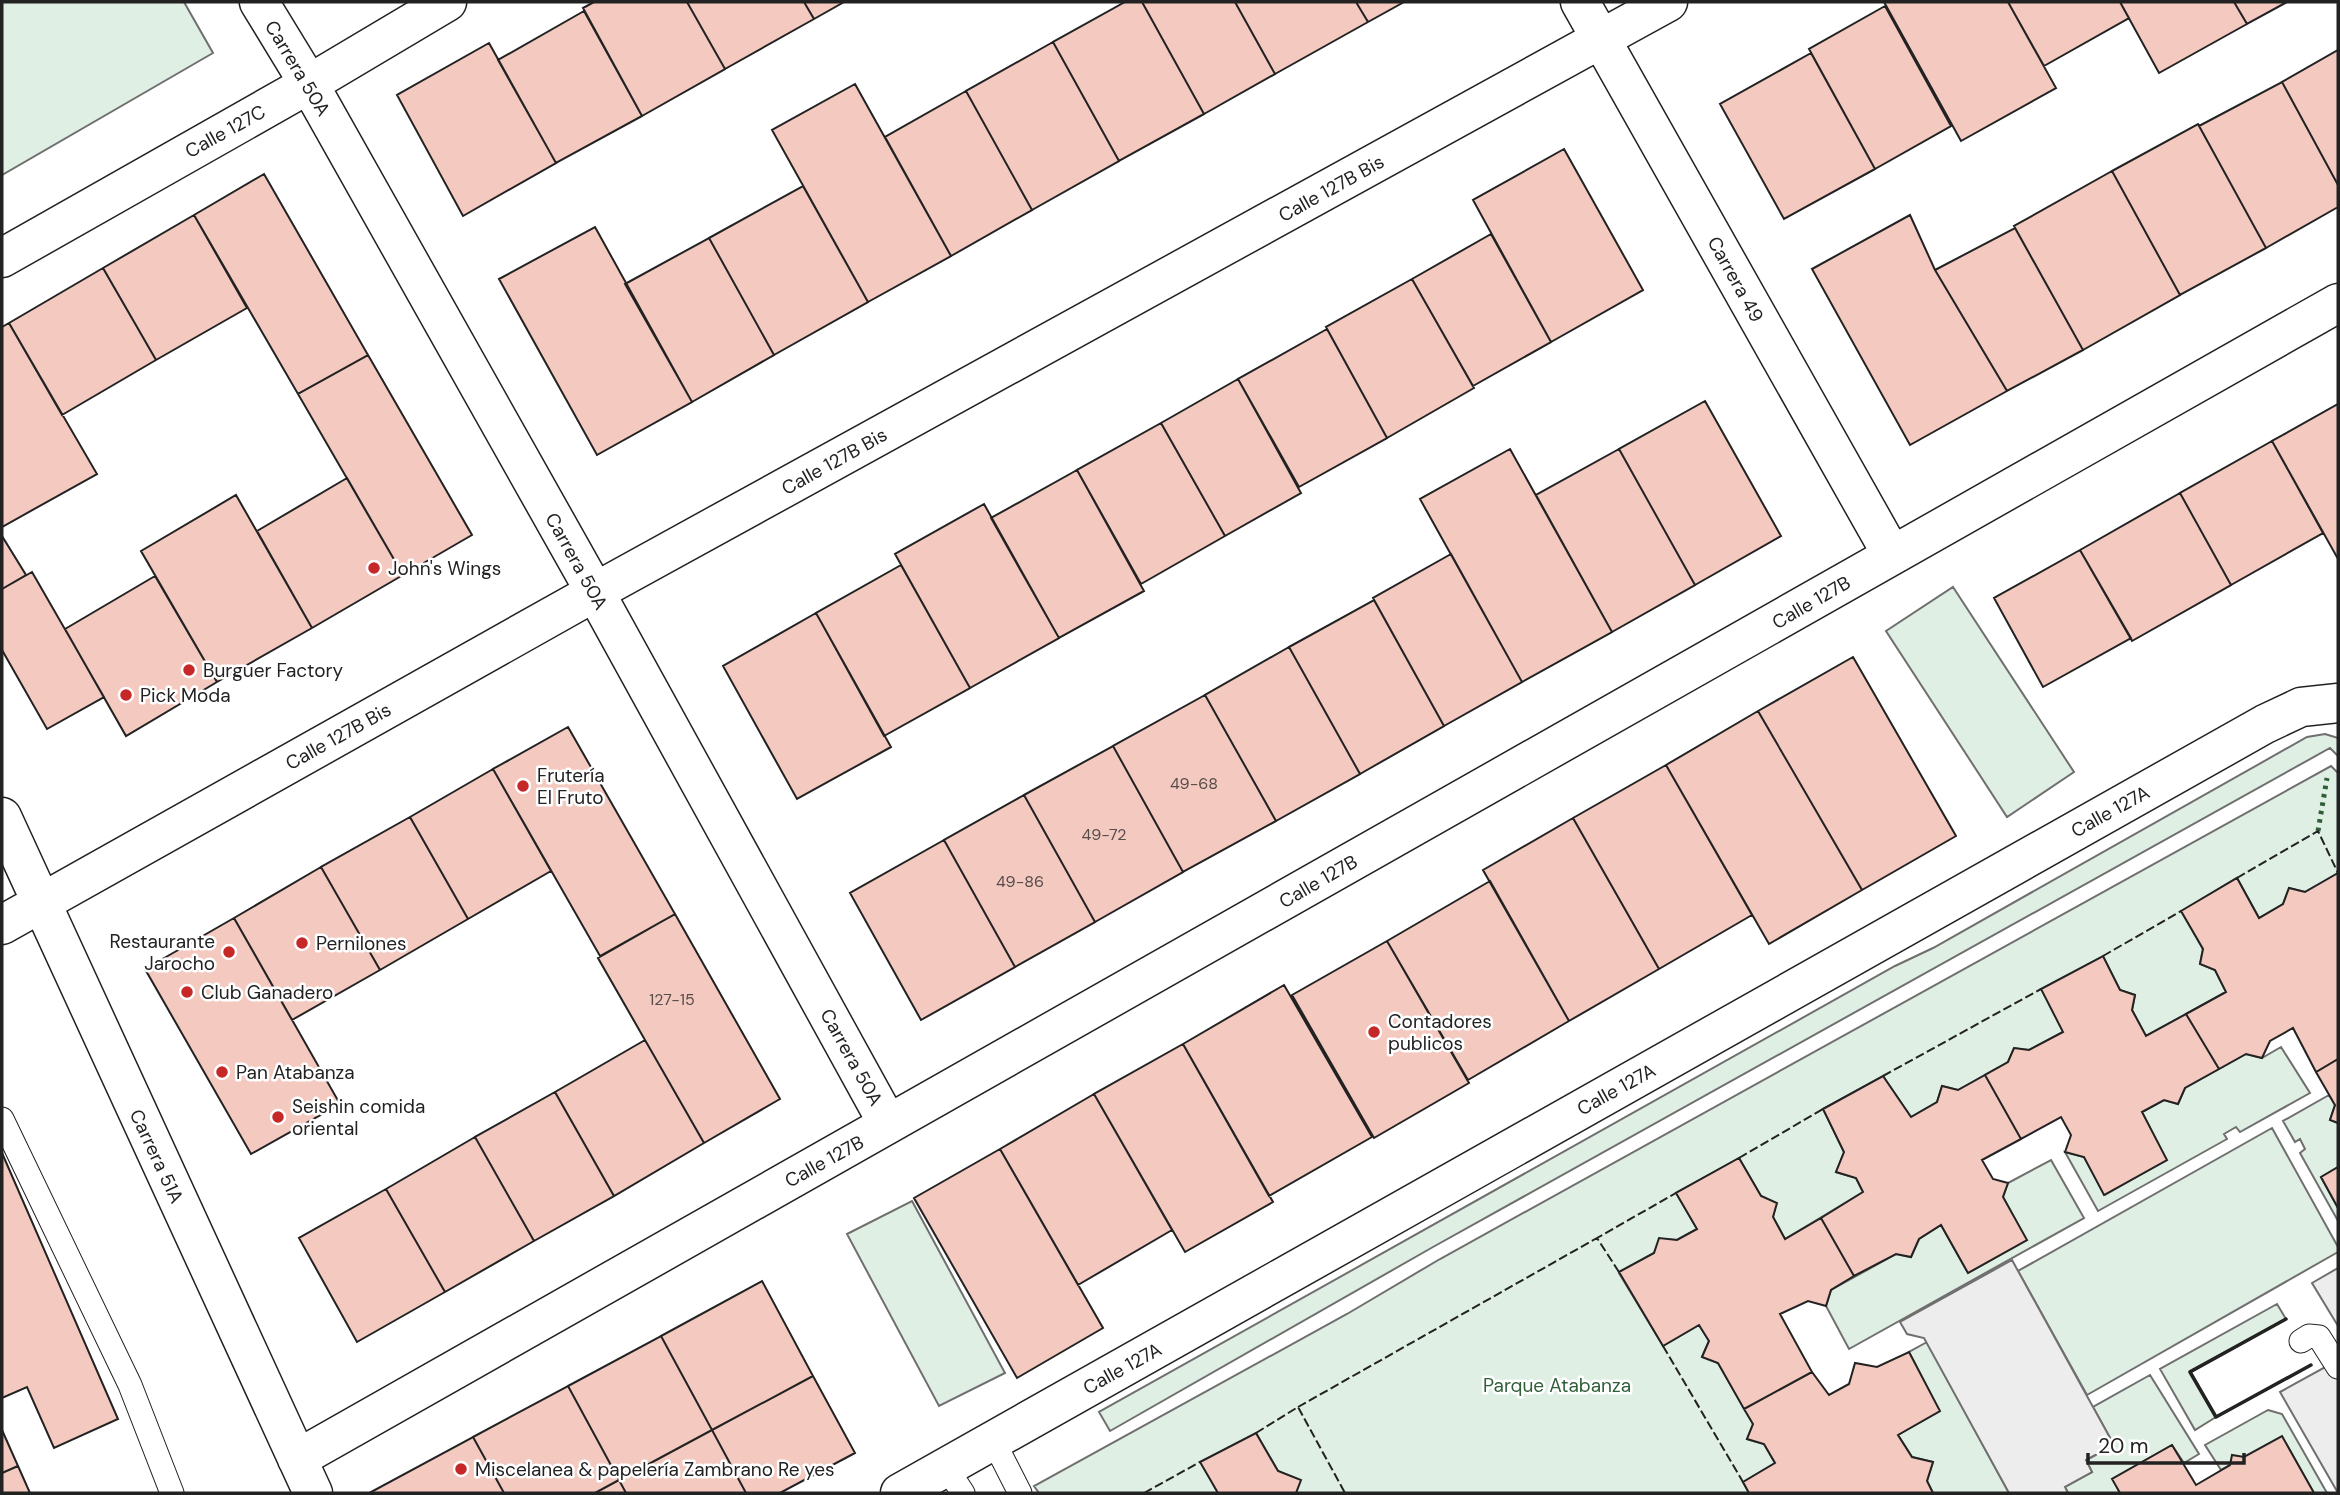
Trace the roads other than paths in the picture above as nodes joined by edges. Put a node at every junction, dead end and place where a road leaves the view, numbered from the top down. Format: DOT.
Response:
graph roads {
  1 [pos="259,2"];
  2 [pos="447,2"];
  3 [pos="1580,2"];
  4 [pos="1668,2"];
  5 [pos="1602,40"];
  6 [pos="309,84"];
  7 [pos="2,258"];
  8 [pos="2338,303"];
  9 [pos="1892,555"];
  10 [pos="595,592"];
  11 [pos="2338,702"];
  12 [pos="2,817"];
  13 [pos="40,903"];
  14 [pos="2,925"];
  15 [pos="2,1119"];
  16 [pos="888,1124"];
  17 [pos="2301,1341"];
  18 [pos="2338,1367"];
  19 [pos="993,1440"];
  20 [pos="305,1476"];
  21 [pos="955,1480"];
  22 [pos="172,1493"];
  23 [pos="900,1493"];
  24 [pos="1020,1493"];
  1 -- 6 [label="street, Carrera 50A"];
  2 -- 6 [label="street, Calle 127C"];
  3 -- 5 [label="street, Carrera 49"];
  4 -- 5 [label="street, Calle 127B Bis"];
  5 -- 9 [label="street, Carrera 49"];
  5 -- 10 [label="street, Calle 127B Bis"];
  6 -- 7 [label="street, Calle 127C"];
  6 -- 10 [label="street, Carrera 50A"];
  8 -- 9 [label="street, Calle 127B"];
  9 -- 16 [label="street, Calle 127B"];
  10 -- 13 [label="street, Calle 127B Bis"];
  10 -- 16 [label="street, Carrera 50A"];
  11 -- 19 [label="street, Calle 127A"];
  12 -- 13 [label="street, Carrera 51A"];
  13 -- 14 [label="street, Calle 127B Bis"];
  13 -- 20 [label="street, Carrera 51A"];
  15 -- 22 [label="lane"];
  16 -- 20 [label="street, Calle 127B"];
  17 -- 18 [label="lane"];
  19 -- 21 [label="street, Calle 127A"];
  19 -- 24 [label="lane"];
  21 -- 23 [label="street, Calle 127A"];
}
